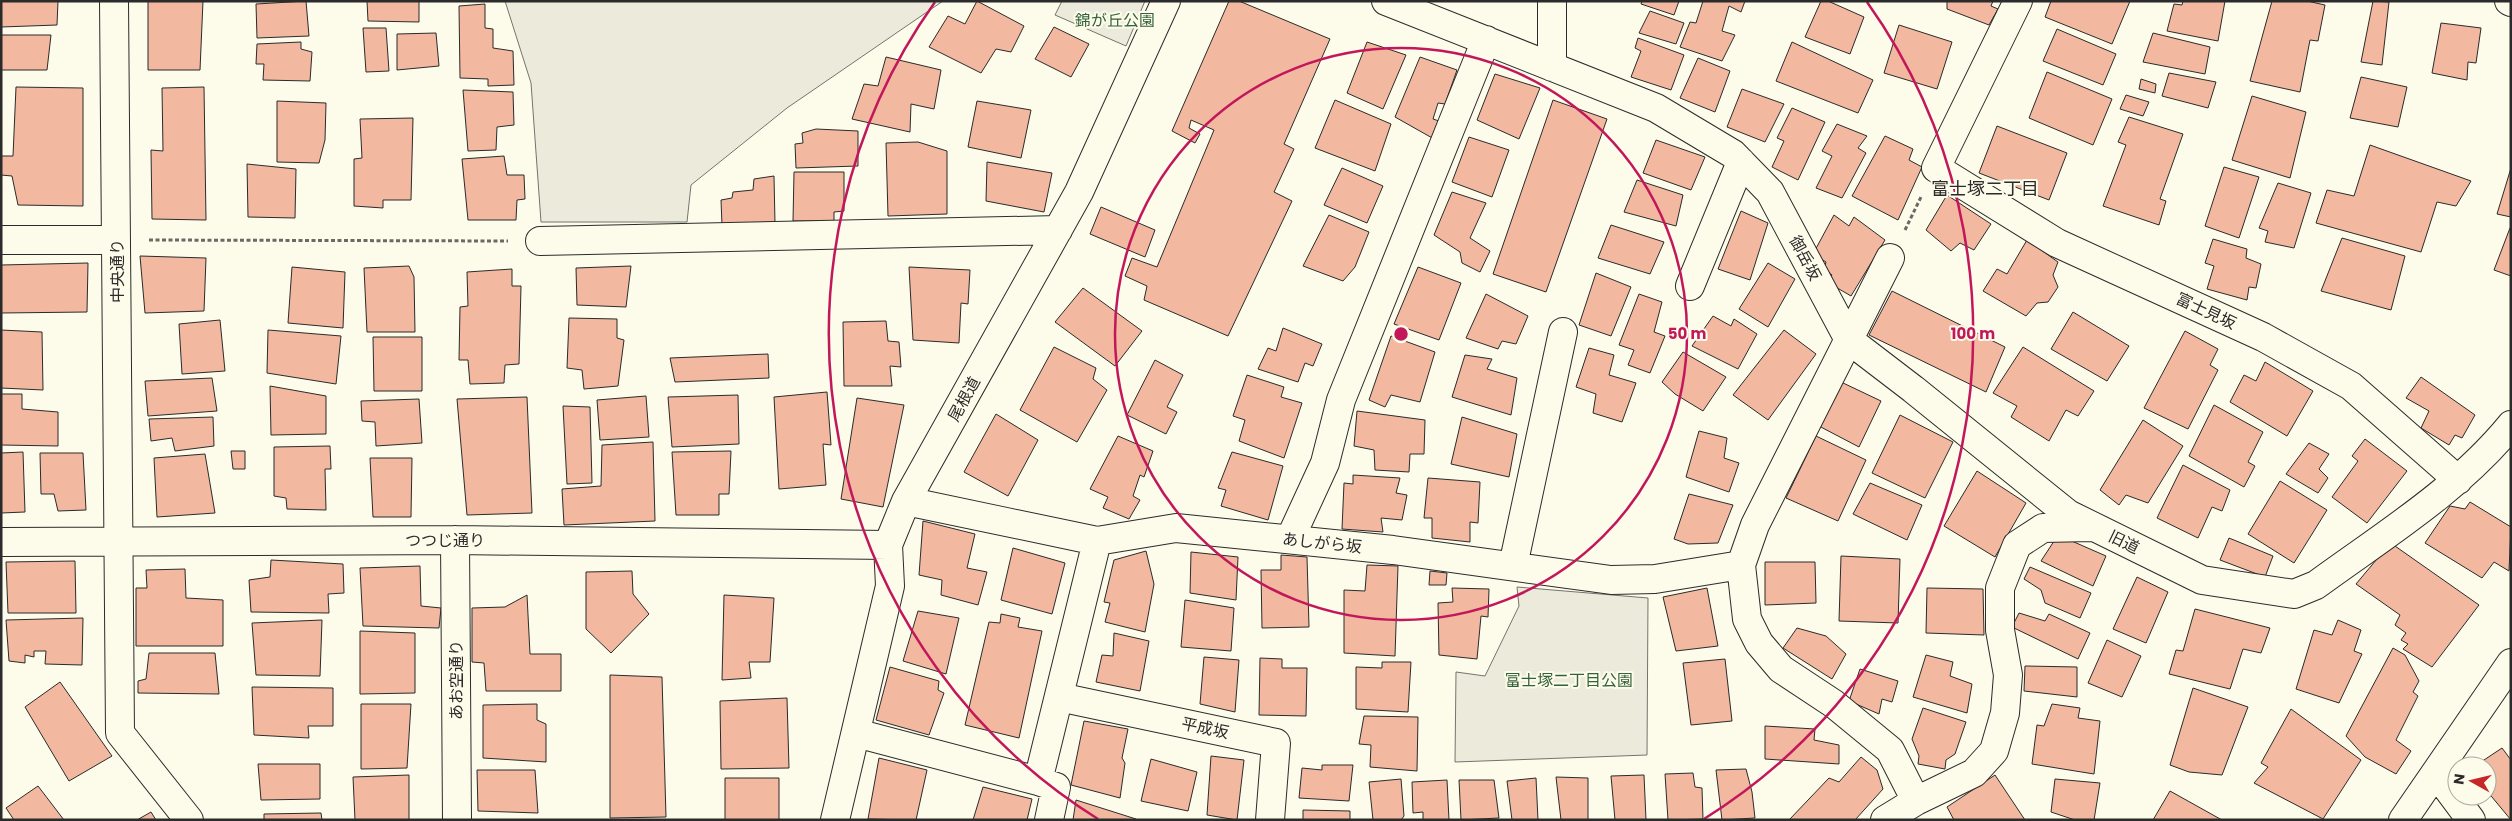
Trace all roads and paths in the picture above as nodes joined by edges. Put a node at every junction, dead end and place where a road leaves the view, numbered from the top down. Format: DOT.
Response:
graph roads {
  1 [pos="114,1"];
  2 [pos="1166,1"];
  3 [pos="1386,1"];
  4 [pos="1552,1"];
  5 [pos="2018,1"];
  6 [pos="1486,40"];
  7 [pos="1552,66"];
  8 [pos="1741,162"];
  9 [pos="1936,168"];
  10 [pos="1058,230"];
  11 [pos="1,240"];
  12 [pos="116,240"];
  13 [pos="540,241"];
  14 [pos="1890,258"];
  15 [pos="1690,286"];
  16 [pos="1563,332"];
  17 [pos="1849,340"];
  18 [pos="2511,425"];
  19 [pos="2500,457"];
  20 [pos="2458,480"];
  21 [pos="906,501"];
  22 [pos="2092,527"];
  23 [pos="1290,539"];
  24 [pos="455,540"];
  25 [pos="119,541"];
  26 [pos="1097,541"];
  27 [pos="1,542"];
  28 [pos="888,545"];
  29 [pos="1741,565"];
  30 [pos="1513,566"];
  31 [pos="2511,663"];
  32 [pos="1059,697"];
  33 [pos="856,733"];
  34 [pos="2436,773"];
  35 [pos="1038,781"];
  36 [pos="1916,801"];
  37 [pos="189,820"];
  38 [pos="457,820"];
  39 [pos="836,820"];
  40 [pos="1049,820"];
  41 [pos="1270,820"];
  42 [pos="1885,820"];
  43 [pos="2404,820"];
  44 [pos="2470,820"];
  1 -- 12 [label="street, 中央通り"];
  2 -- 10 [label="street, 尾根道"];
  3 -- 6 [label="street, 御岳坂"];
  4 -- 7 [label="street"];
  5 -- 9 [label="street"];
  6 -- 7 [label="street, 御岳坂"];
  6 -- 23 [label="street"];
  7 -- 8 [label="street, 御岳坂"];
  8 -- 15 [label="street"];
  8 -- 17 [label="street, 御岳坂"];
  9 -- 14 [label="path"];
  9 -- 20 [label="street, 富士見坂"];
  10 -- 13 [label="street"];
  10 -- 21 [label="street, 尾根道"];
  11 -- 12 [label="street"];
  12 -- 13 [label="path"];
  12 -- 25 [label="street, 中央通り"];
  14 -- 17 [label="street"];
  16 -- 30 [label="street"];
  17 -- 22 [label="street, 御岳坂"];
  17 -- 29 [label="street"];
  18 -- 19 [label="street, 旧道"];
  19 -- 20 [label="street, 旧道"];
  20 -- 22 [label="street, 旧道"];
  21 -- 26 [label="street, あしがら坂"];
  21 -- 28 [label="street, 尾根道"];
  22 -- 36 [label="street, 旧道"];
  23 -- 26 [label="street, あしがら坂"];
  23 -- 30 [label="street, あしがら坂"];
  24 -- 25 [label="street, つつじ通り"];
  24 -- 28 [label="street, つつじ通り"];
  24 -- 38 [label="street, あお空通り"];
  25 -- 27 [label="street, つつじ通り"];
  25 -- 37 [label="street, 中央通り"];
  26 -- 32 [label="street"];
  28 -- 33 [label="street, 尾根道"];
  29 -- 30 [label="street, あしがら坂"];
  29 -- 36 [label="street"];
  31 -- 34 [label="street"];
  32 -- 35 [label="street"];
  32 -- 41 [label="street, 平成坂"];
  33 -- 35 [label="street"];
  33 -- 39 [label="street, 尾根道"];
  34 -- 43 [label="street"];
  34 -- 44 [label="street"];
  35 -- 40 [label="street"];
  36 -- 42 [label="street, 旧道"];
}
